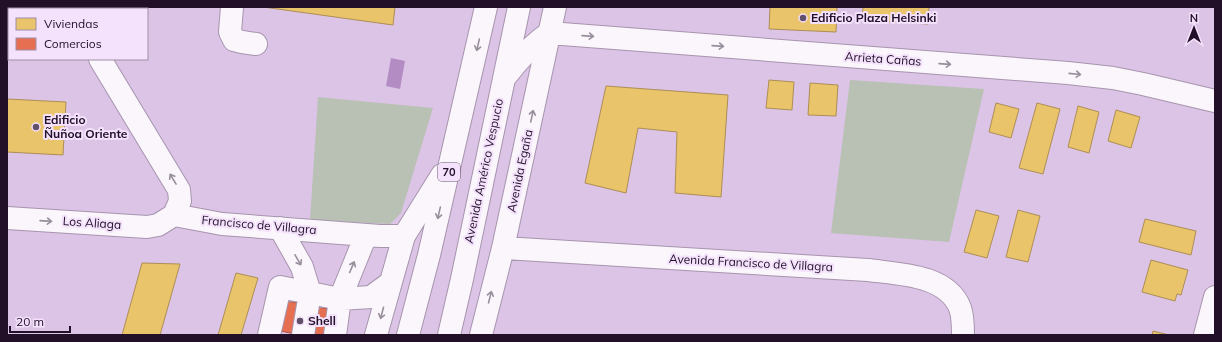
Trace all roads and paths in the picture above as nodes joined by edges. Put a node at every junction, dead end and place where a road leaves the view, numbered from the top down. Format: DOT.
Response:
graph roads {
  1 [pos="232,7"];
  2 [pos="486,7"];
  3 [pos="519,7"];
  4 [pos="555,7"];
  5 [pos="550,33"];
  6 [pos="256,44"];
  7 [pos="101,60"];
  8 [pos="504,78"];
  9 [pos="1215,101"];
  10 [pos="452,161"];
  11 [pos="174,215"];
  12 [pos="7,218"];
  13 [pos="280,228"];
  14 [pos="366,234"];
  15 [pos="404,236"];
  16 [pos="502,248"];
  17 [pos="390,283"];
  18 [pos="310,293"];
  19 [pos="1215,297"];
  20 [pos="340,300"];
  21 [pos="269,335"];
  22 [pos="303,335"];
  23 [pos="335,335"];
  24 [pos="376,335"];
  25 [pos="408,335"];
  26 [pos="449,335"];
  27 [pos="481,335"];
  28 [pos="963,335"];
  29 [pos="1204,335"];
  1 -- 6 [label="street"];
  2 -- 10 [label="street, 70, one-way"];
  3 -- 8 [label="street, Avenida Américo Vespucio"];
  4 -- 5 [label="street, Avenida Egaña"];
  5 -- 8 [label="street"];
  5 -- 9 [label="street, Arrieta Cañas, one-way"];
  16 -- 5 [label="street, Avenida Egaña, one-way"];
  11 -- 7 [label="street, one-way"];
  8 -- 26 [label="street, Avenida Américo Vespucio"];
  10 -- 15 [label="street"];
  10 -- 25 [label="street, 70, one-way"];
  12 -- 11 [label="street, Los Aliaga, one-way"];
  11 -- 13 [label="street, Francisco de Villagra"];
  13 -- 14 [label="street, Francisco de Villagra"];
  13 -- 18 [label="street, one-way"];
  14 -- 15 [label="street, Francisco de Villagra"];
  20 -- 14 [label="street, one-way"];
  15 -- 17 [label="street"];
  27 -- 16 [label="street, Avenida Egaña, one-way"];
  16 -- 28 [label="street, Avenida Francisco de Villagra"];
  17 -- 20 [label="street"];
  17 -- 24 [label="street, one-way"];
  18 -- 20 [label="street"];
  18 -- 21 [label="street"];
  18 -- 22 [label="street"];
  19 -- 29 [label="street"];
  20 -- 23 [label="street"];
}
